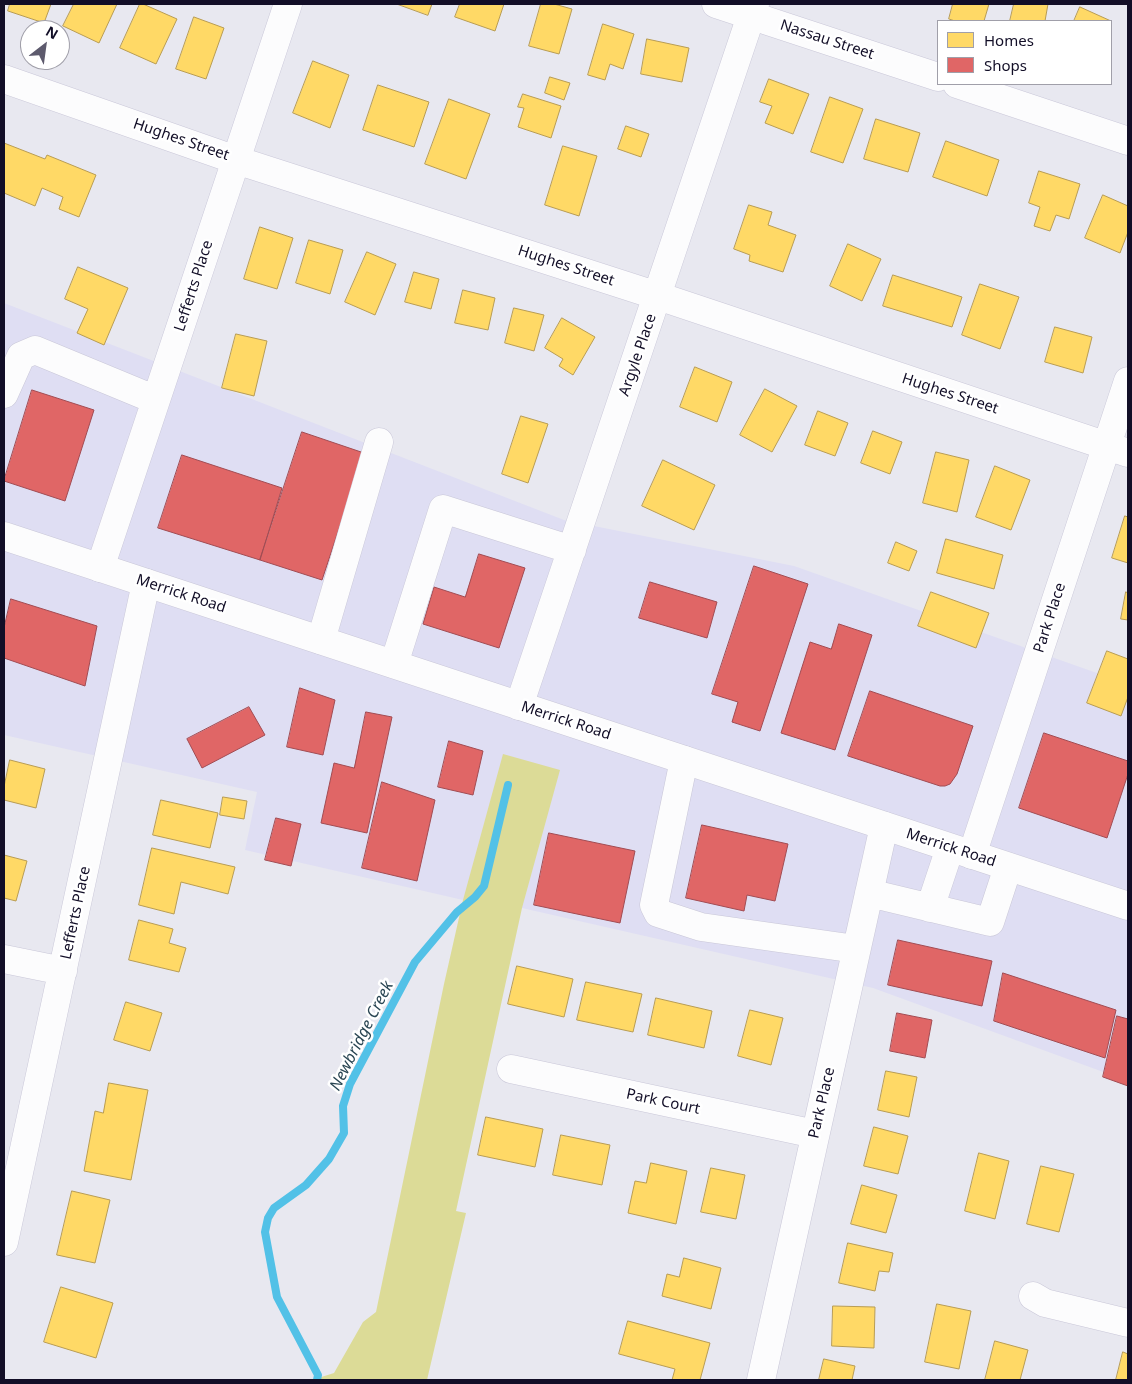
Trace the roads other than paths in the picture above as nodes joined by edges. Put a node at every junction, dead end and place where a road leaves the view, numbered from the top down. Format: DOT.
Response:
graph roads {
  1 [pos="288,4"];
  2 [pos="716,4"];
  3 [pos="754,10"];
  4 [pos="937,77"];
  5 [pos="4,79"];
  6 [pos="960,85"];
  7 [pos="1128,141"];
  8 [pos="236,160"];
  9 [pos="658,296"];
  10 [pos="1128,381"];
  11 [pos="4,394"];
  12 [pos="156,400"];
  13 [pos="379,442"];
  14 [pos="1117,450"];
  15 [pos="4,536"];
  16 [pos="572,550"];
  17 [pos="100,568"];
  18 [pos="146,583"];
  19 [pos="321,640"];
  20 [pos="394,664"];
  21 [pos="519,706"];
  22 [pos="684,760"];
  23 [pos="884,826"];
  24 [pos="961,851"];
  25 [pos="1008,867"];
  26 [pos="869,894"];
  27 [pos="1128,906"];
  28 [pos="930,908"];
  29 [pos="856,948"];
  30 [pos="4,959"];
  31 [pos="63,971"];
  32 [pos="511,1069"];
  33 [pos="815,1134"];
  34 [pos="4,1242"];
  35 [pos="1034,1296"];
  36 [pos="1128,1323"];
  37 [pos="761,1380"];
  1 -- 8 [label="street, Lefferts Place"];
  2 -- 3 [label="street, Nassau Street"];
  3 -- 4 [label="street, Nassau Street"];
  3 -- 9 [label="street, Argyle Place"];
  5 -- 8 [label="street, Hughes Street"];
  6 -- 7 [label="street"];
  8 -- 9 [label="street, Hughes Street"];
  8 -- 12 [label="street, Lefferts Place"];
  9 -- 14 [label="street, Hughes Street"];
  9 -- 16 [label="street, Argyle Place"];
  10 -- 14 [label="street, Park Place"];
  11 -- 12 [label="street"];
  12 -- 17 [label="street, Lefferts Place"];
  13 -- 19 [label="street"];
  14 -- 24 [label="street, Park Place"];
  15 -- 17 [label="street, Merrick Road"];
  16 -- 20 [label="street"];
  16 -- 21 [label="street, Argyle Place"];
  17 -- 18 [label="street, Merrick Road"];
  18 -- 19 [label="street, Merrick Road"];
  18 -- 31 [label="street, Lefferts Place"];
  19 -- 20 [label="street, Merrick Road"];
  20 -- 21 [label="street, Merrick Road"];
  21 -- 22 [label="street, Merrick Road"];
  22 -- 23 [label="street, Merrick Road"];
  22 -- 29 [label="street"];
  23 -- 24 [label="street, Merrick Road"];
  23 -- 26 [label="street, Park Place"];
  24 -- 25 [label="street, Merrick Road"];
  24 -- 28 [label="street, Park Place"];
  25 -- 27 [label="street, Merrick Road"];
  25 -- 28 [label="street"];
  26 -- 28 [label="street"];
  26 -- 29 [label="street, Park Place"];
  29 -- 33 [label="street, Park Place"];
  30 -- 31 [label="street"];
  31 -- 34 [label="street, Lefferts Place"];
  32 -- 33 [label="street, Park Court"];
  33 -- 37 [label="street, Park Place"];
  35 -- 36 [label="street"];
}
